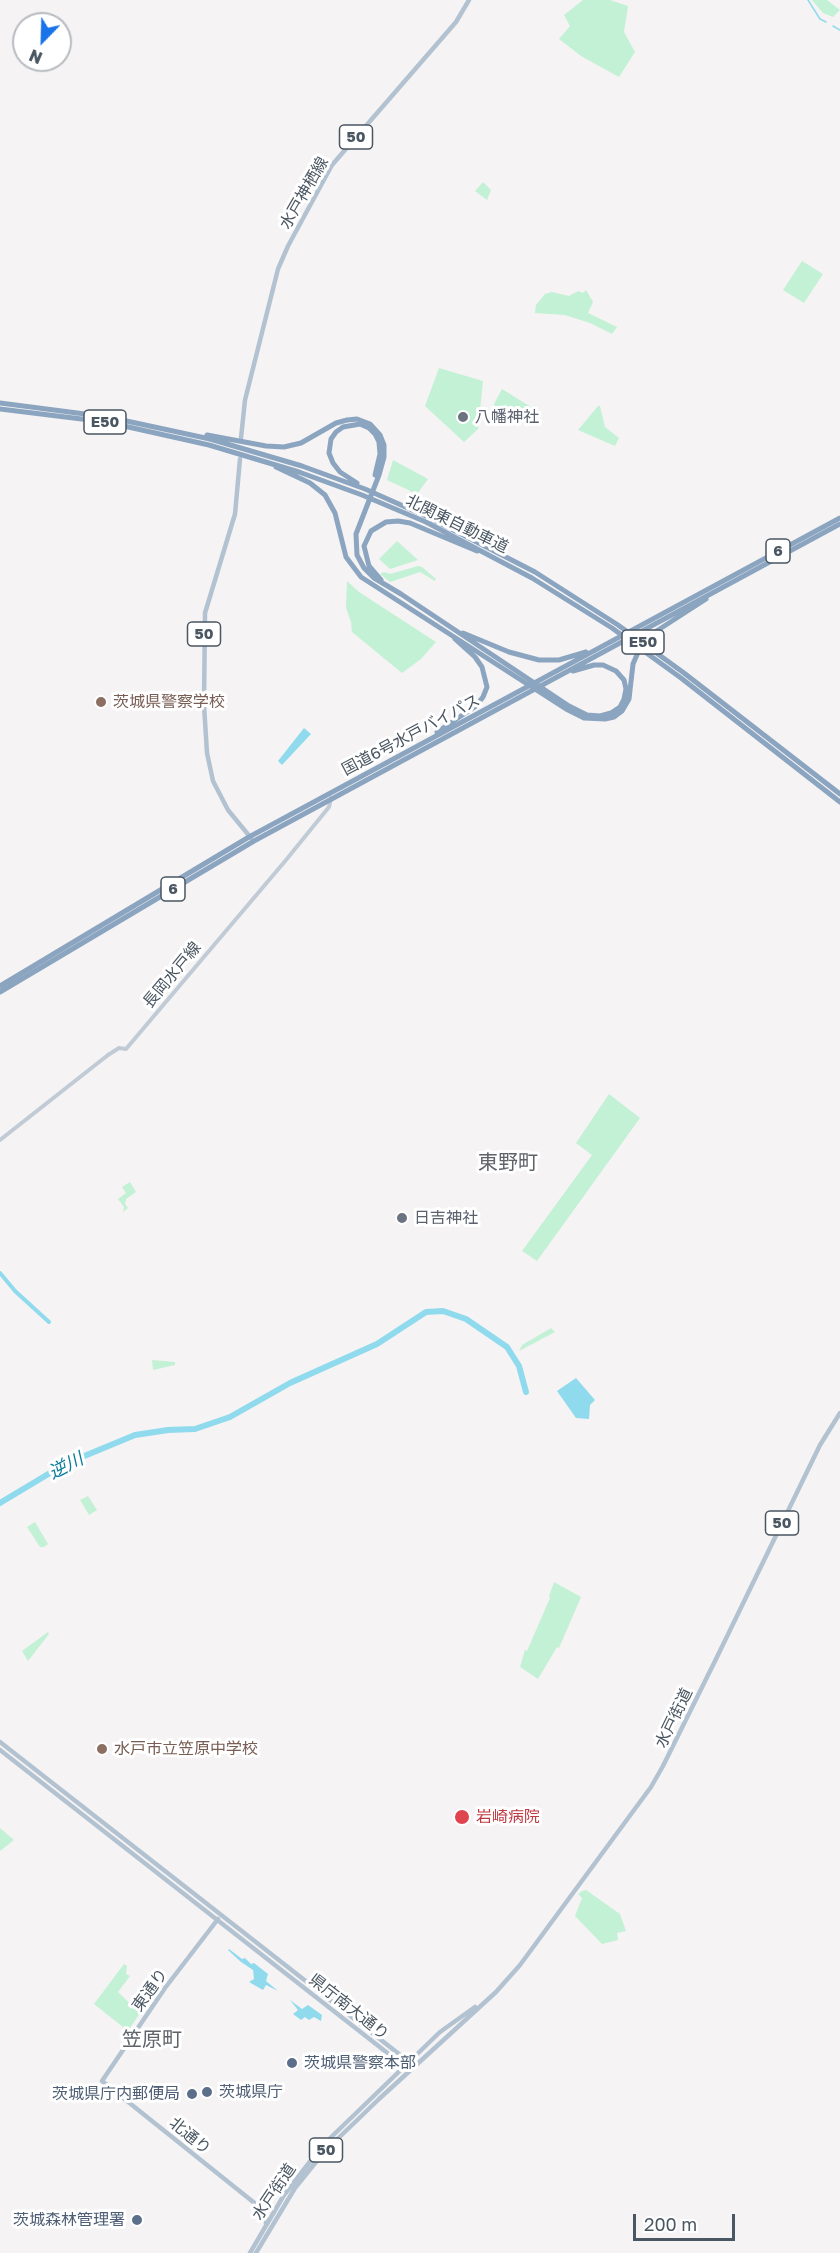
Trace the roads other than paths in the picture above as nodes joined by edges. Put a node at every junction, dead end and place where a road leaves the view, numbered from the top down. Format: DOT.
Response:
graph roads {
  1 [pos="469,0"];
  2 [pos="0,403"];
  3 [pos="0,409"];
  4 [pos="152,425"];
  5 [pos="241,438"];
  6 [pos="209,445"];
  7 [pos="240,459"];
  8 [pos="364,490"];
  9 [pos="381,497"];
  10 [pos="840,518"];
  11 [pos="840,524"];
  12 [pos="532,578"];
  13 [pos="370,582"];
  14 [pos="383,583"];
  15 [pos="719,590"];
  16 [pos="639,629"];
  17 [pos="452,632"];
  18 [pos="619,640"];
  19 [pos="608,644"];
  20 [pos="543,692"];
  21 [pos="525,693"];
  22 [pos="416,747"];
  23 [pos="840,794"];
  24 [pos="331,796"];
  25 [pos="840,802"];
  26 [pos="314,808"];
  27 [pos="320,818"];
  28 [pos="252,839"];
  29 [pos="0,986"];
  30 [pos="0,992"];
  31 [pos="0,1140"];
  32 [pos="840,1413"];
  33 [pos="0,1743"];
  34 [pos="0,1750"];
  35 [pos="219,1917"];
  36 [pos="482,2003"];
  37 [pos="408,2062"];
  38 [pos="404,2066"];
  39 [pos="410,2069"];
  40 [pos="102,2081"];
  41 [pos="338,2134"];
  42 [pos="277,2205"];
  43 [pos="262,2209"];
  44 [pos="266,2224"];
  45 [pos="250,2253"];
  46 [pos="256,2253"];
  1 -- 5 [label="main road, 水戸神栖線 / 50"];
  2 -- 4 [label="highway, 北関東自動車道 / E50"];
  3 -- 6 [label="highway, 北関東自動車道 / E50"];
  4 -- 8 [label="highway, 北関東自動車道 / E50"];
  4 -- 14 [label="highway"];
  6 -- 8 [label="highway, 北関東自動車道 / E50"];
  6 -- 13 [label="highway"];
  7 -- 28 [label="main road, 50"];
  8 -- 9 [label="highway, 北関東自動車道 / E50"];
  8 -- 13 [label="highway"];
  9 -- 12 [label="highway, 北関東自動車道 / E50"];
  9 -- 23 [label="highway, 北関東自動車道 / E50"];
  10 -- 16 [label="highway, 国道6号水戸バイパス / 6"];
  11 -- 15 [label="highway, 国道6号水戸バイパス / 6"];
  12 -- 14 [label="highway"];
  12 -- 25 [label="highway, 北関東自動車道 / E50"];
  13 -- 17 [label="highway"];
  14 -- 17 [label="highway"];
  15 -- 16 [label="highway, 国道6号水戸バイパス / 6"];
  15 -- 20 [label="highway"];
  16 -- 18 [label="highway, 国道6号水戸バイパス / 6"];
  17 -- 19 [label="highway"];
  17 -- 20 [label="highway"];
  17 -- 22 [label="highway"];
  18 -- 19 [label="highway, 国道6号水戸バイパス / 6"];
  18 -- 21 [label="highway, 国道6号水戸バイパス / 6"];
  19 -- 22 [label="highway, 国道6号水戸バイパス / 6"];
  20 -- 21 [label="highway"];
  21 -- 24 [label="highway, 国道6号水戸バイパス / 6"];
  22 -- 24 [label="highway, 国道6号水戸バイパス / 6"];
  24 -- 26 [label="highway, 国道6号水戸バイパス / 6"];
  24 -- 27 [label="main road, 長岡水戸線"];
  24 -- 28 [label="highway, 国道6号水戸バイパス / 6"];
  26 -- 27 [label="main road"];
  26 -- 28 [label="highway, 国道6号水戸バイパス / 6"];
  27 -- 31 [label="main road, 長岡水戸線"];
  28 -- 29 [label="highway, 国道6号水戸バイパス / 6"];
  28 -- 30 [label="highway, 国道6号水戸バイパス / 6"];
  32 -- 36 [label="main road, 水戸街道 / 50"];
  33 -- 35 [label="main road, 県庁南大通り"];
  34 -- 35 [label="main road, 県庁南大通り"];
  35 -- 37 [label="main road, 県庁南大通り"];
  35 -- 38 [label="main road, 県庁南大通り"];
  35 -- 40 [label="main road, 東通り"];
  36 -- 37 [label="main road, 水戸街道 / 50"];
  36 -- 39 [label="main road, 水戸街道 / 50"];
  37 -- 38 [label="main road, 水戸街道 / 50"];
  37 -- 39 [label="main road"];
  38 -- 39 [label="main road, 県庁南大通り"];
  38 -- 41 [label="main road, 水戸街道 / 50"];
  39 -- 41 [label="main road, 水戸街道 / 50"];
  40 -- 43 [label="main road, 北通り"];
  41 -- 42 [label="main road, 水戸街道 / 50"];
  41 -- 46 [label="main road, 水戸街道 / 50"];
  42 -- 43 [label="main road"];
  42 -- 44 [label="main road, 水戸街道 / 50"];
  43 -- 44 [label="main road"];
  44 -- 45 [label="main road, 水戸街道 / 50"];
}
